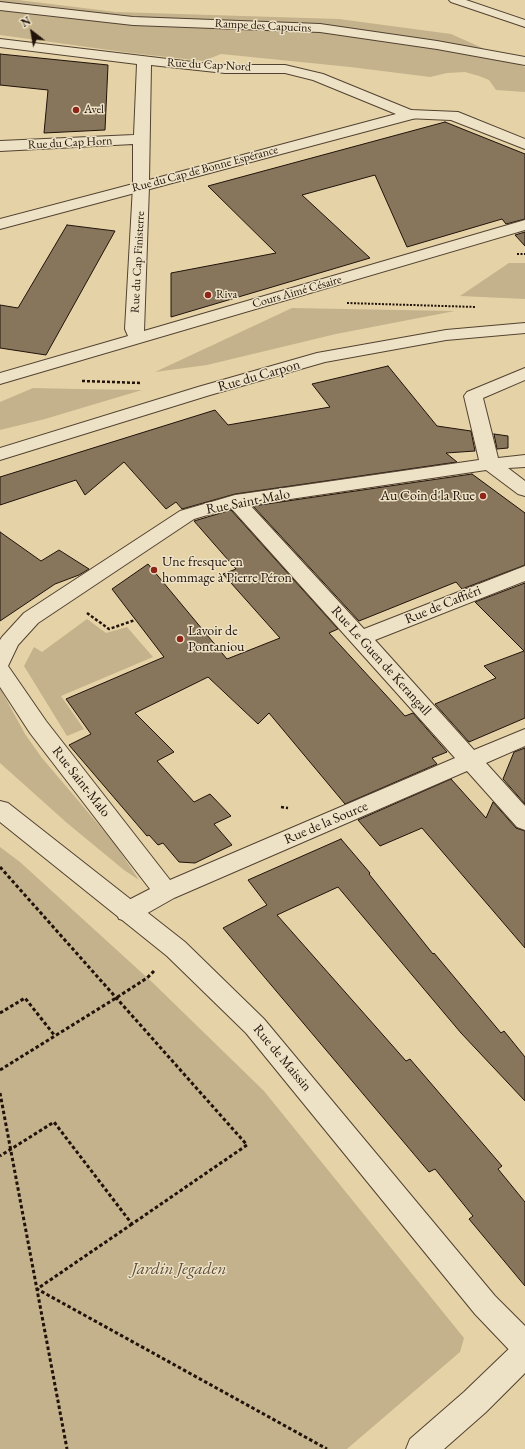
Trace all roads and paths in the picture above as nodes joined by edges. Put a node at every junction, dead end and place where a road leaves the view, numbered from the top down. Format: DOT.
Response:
graph roads {
  1 [pos="455,0"];
  2 [pos="0,6"];
  3 [pos="525,24"];
  4 [pos="0,43"];
  5 [pos="144,61"];
  6 [pos="525,61"];
  7 [pos="411,115"];
  8 [pos="141,139"];
  9 [pos="525,144"];
  10 [pos="0,146"];
  11 [pos="142,186"];
  12 [pos="0,224"];
  13 [pos="525,226"];
  14 [pos="344,303"];
  15 [pos="464,306"];
  16 [pos="525,328"];
  17 [pos="137,338"];
  18 [pos="525,373"];
  19 [pos="0,379"];
  20 [pos="78,381"];
  21 [pos="145,384"];
  22 [pos="0,454"];
  23 [pos="525,461"];
  24 [pos="490,464"];
  25 [pos="525,490"];
  26 [pos="235,502"];
  27 [pos="525,573"];
  28 [pos="63,597"];
  29 [pos="135,620"];
  30 [pos="360,638"];
  31 [pos="0,662"];
  32 [pos="0,670"];
  33 [pos="525,737"];
  34 [pos="471,761"];
  35 [pos="0,809"];
  36 [pos="525,821"];
  37 [pos="0,867"];
  38 [pos="166,892"];
  39 [pos="128,912"];
  40 [pos="158,966"];
  41 [pos="116,998"];
  42 [pos="0,1013"];
  43 [pos="55,1036"];
  44 [pos="0,1070"];
  45 [pos="0,1093"];
  46 [pos="11,1149"];
  47 [pos="0,1156"];
  48 [pos="132,1224"];
  49 [pos="37,1289"];
  50 [pos="525,1346"];
  51 [pos="525,1352"];
  52 [pos="67,1449"];
  53 [pos="327,1449"];
  54 [pos="421,1449"];
  1 -- 3 [label="lane"];
  2 -- 6 [label="street, Rampe des Capucins"];
  4 -- 5 [label="street, Rue du Cap Nord"];
  5 -- 7 [label="street, Rue du Cap Nord"];
  5 -- 8 [label="street, Rue du Cap Finisterre"];
  7 -- 9 [label="street"];
  7 -- 11 [label="street, Rue du Cap de Bonne Espérance"];
  8 -- 10 [label="street, Rue du Cap Horn"];
  8 -- 11 [label="street, Rue du Cap Finisterre"];
  11 -- 12 [label="street, Rue du Cap de Bonne Espérance"];
  11 -- 17 [label="street, Rue du Cap Finisterre"];
  13 -- 17 [label="street, Cours Aimé Césaire"];
  14 -- 15 [label="path"];
  16 -- 22 [label="street, Rue du Carpon"];
  17 -- 19 [label="street, Cours Aimé Césaire"];
  18 -- 24 [label="street"];
  20 -- 21 [label="path"];
  23 -- 24 [label="street, Rue Saint-Malo"];
  24 -- 25 [label="street"];
  24 -- 26 [label="street, Rue Saint-Malo"];
  26 -- 28 [label="street, Rue Saint-Malo"];
  26 -- 30 [label="street, Rue Le Guen de Kerangall"];
  27 -- 30 [label="street, Rue de Caffiéri"];
  28 -- 29 [label="path"];
  28 -- 31 [label="street, Rue Saint-Malo"];
  30 -- 34 [label="street, Rue Le Guen de Kerangall"];
  32 -- 38 [label="street, Rue Saint-Malo"];
  33 -- 34 [label="street, Rue de la Source"];
  34 -- 36 [label="street, Rue Le Guen de Kerangall"];
  34 -- 38 [label="street, Rue de la Source"];
  35 -- 39 [label="street, Rue de Maissin"];
  37 -- 41 [label="path"];
  38 -- 39 [label="street, Rue de la Source"];
  39 -- 50 [label="street, Rue de Maissin"];
  40 -- 41 [label="path"];
  41 -- 43 [label="path"];
  41 -- 48 [label="path"];
  42 -- 43 [label="path"];
  43 -- 44 [label="path"];
  45 -- 46 [label="path"];
  46 -- 47 [label="path"];
  46 -- 48 [label="path"];
  46 -- 49 [label="path"];
  48 -- 49 [label="path"];
  49 -- 52 [label="path"];
  49 -- 53 [label="path"];
  51 -- 54 [label="street"];
}
